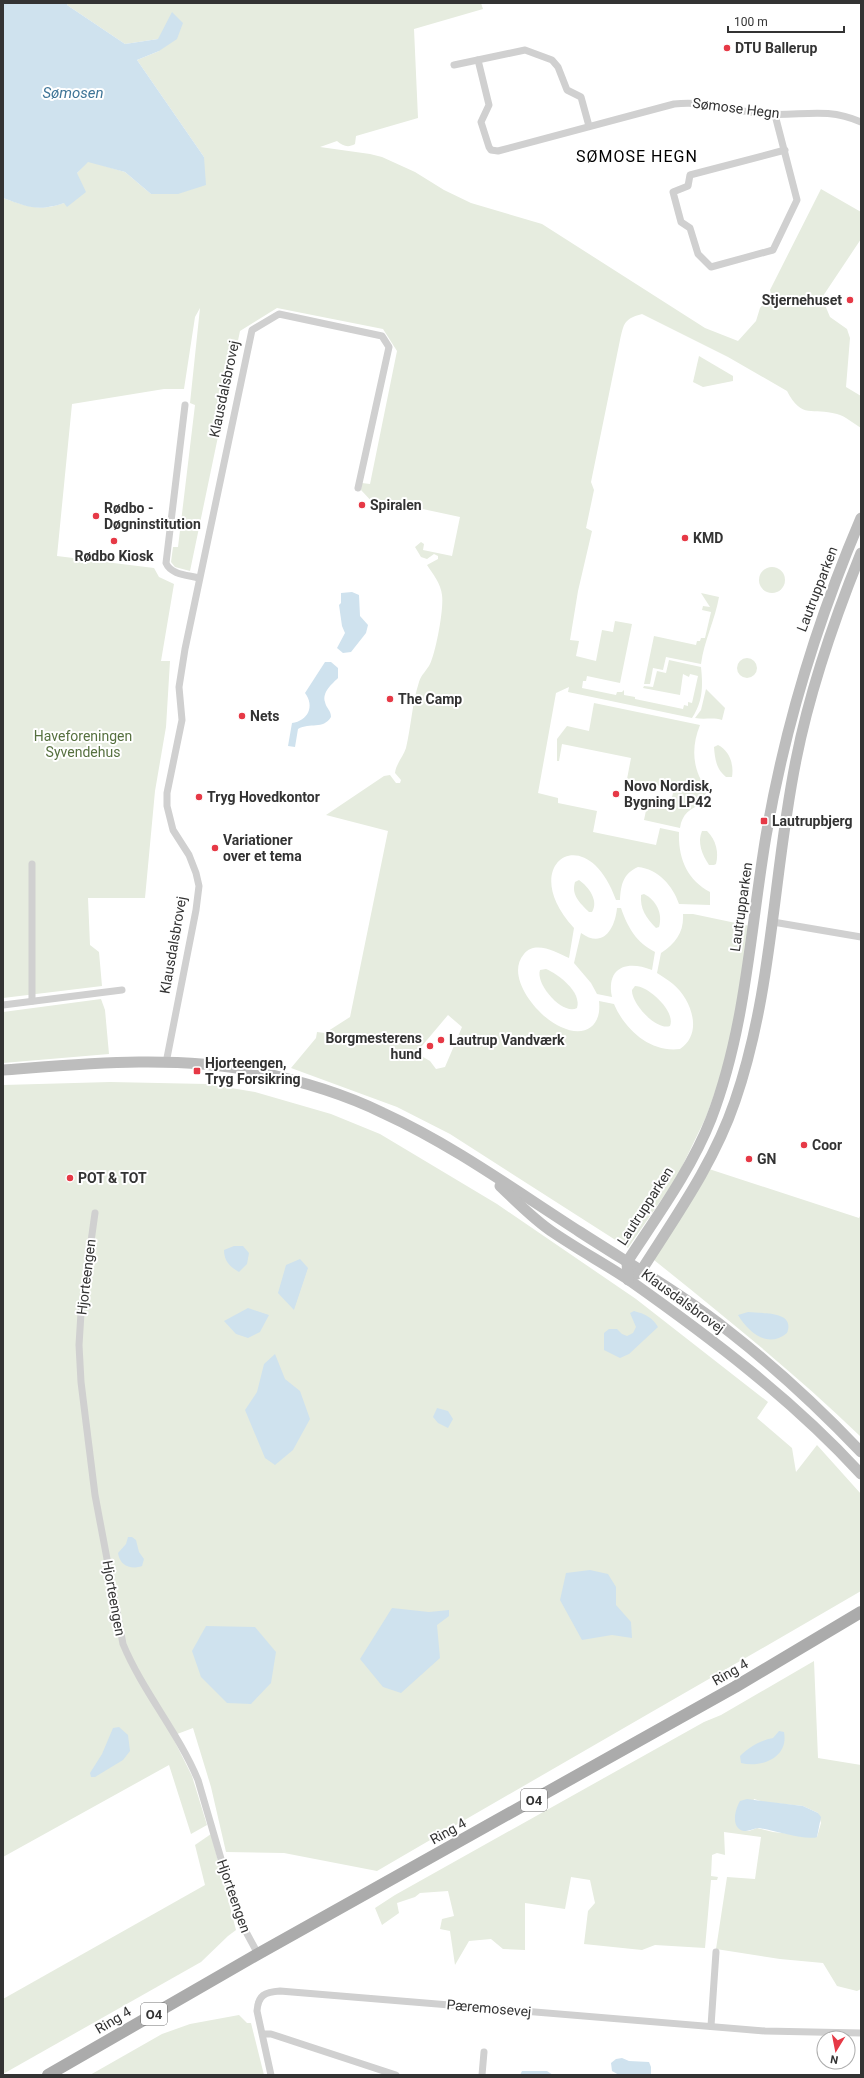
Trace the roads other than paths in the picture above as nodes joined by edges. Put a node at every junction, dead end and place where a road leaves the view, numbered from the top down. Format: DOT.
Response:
graph roads {
  1 [pos="478,60"];
  2 [pos="454,65"];
  3 [pos="775,115"];
  4 [pos="861,122"];
  5 [pos="589,126"];
  6 [pos="785,150"];
  7 [pos="185,405"];
  8 [pos="358,488"];
  9 [pos="861,518"];
  10 [pos="861,553"];
  11 [pos="199,578"];
  12 [pos="32,864"];
  13 [pos="755,919"];
  14 [pos="773,922"];
  15 [pos="861,937"];
  16 [pos="122,990"];
  17 [pos="32,1002"];
  18 [pos="3,1005"];
  19 [pos="166,1063"];
  20 [pos="3,1070"];
  21 [pos="477,1165"];
  22 [pos="95,1214"];
  23 [pos="627,1262"];
  24 [pos="641,1271"];
  25 [pos="628,1280"];
  26 [pos="861,1452"];
  27 [pos="861,1474"];
  28 [pos="861,1612"];
  29 [pos="716,1952"];
  30 [pos="258,1954"];
  31 [pos="711,2026"];
  32 [pos="861,2033"];
  33 [pos="262,2034"];
  34 [pos="484,2052"];
  35 [pos="48,2075"];
  36 [pos="271,2075"];
  37 [pos="396,2075"];
  38 [pos="482,2075"];
  1 -- 2 [label="street"];
  1 -- 5 [label="street"];
  1 -- 5 [label="street, Sømose Hegn"];
  3 -- 4 [label="street, Sømose Hegn"];
  3 -- 5 [label="street, Sømose Hegn"];
  3 -- 6 [label="street"];
  6 -- 6 [label="street"];
  7 -- 11 [label="street"];
  8 -- 11 [label="street, Klausdalsbrovej"];
  9 -- 13 [label="street, Lautrupparken"];
  10 -- 14 [label="street, Lautrupparken"];
  11 -- 19 [label="street, Klausdalsbrovej"];
  12 -- 17 [label="street"];
  13 -- 14 [label="street"];
  13 -- 23 [label="street, Lautrupparken"];
  14 -- 15 [label="street"];
  14 -- 24 [label="street, Lautrupparken"];
  16 -- 17 [label="street"];
  17 -- 18 [label="street"];
  19 -- 20 [label="street, Klausdalsbrovej"];
  19 -- 21 [label="street, Klausdalsbrovej"];
  21 -- 23 [label="street, Klausdalsbrovej"];
  21 -- 25 [label="street, Klausdalsbrovej"];
  22 -- 30 [label="street, Hjorteengen"];
  23 -- 24 [label="street, Klausdalsbrovej"];
  23 -- 25 [label="street, Lautrupparken"];
  24 -- 25 [label="street, Lautrupparken"];
  24 -- 26 [label="street, Klausdalsbrovej"];
  25 -- 27 [label="street, Klausdalsbrovej"];
  28 -- 30 [label="main road, Ring 4 / O4"];
  29 -- 31 [label="street"];
  30 -- 35 [label="main road, Ring 4 / O4"];
  31 -- 32 [label="street, Pæremosevej"];
  31 -- 33 [label="street, Pæremosevej"];
  33 -- 36 [label="street"];
  33 -- 37 [label="street"];
  34 -- 38 [label="street"];
}
